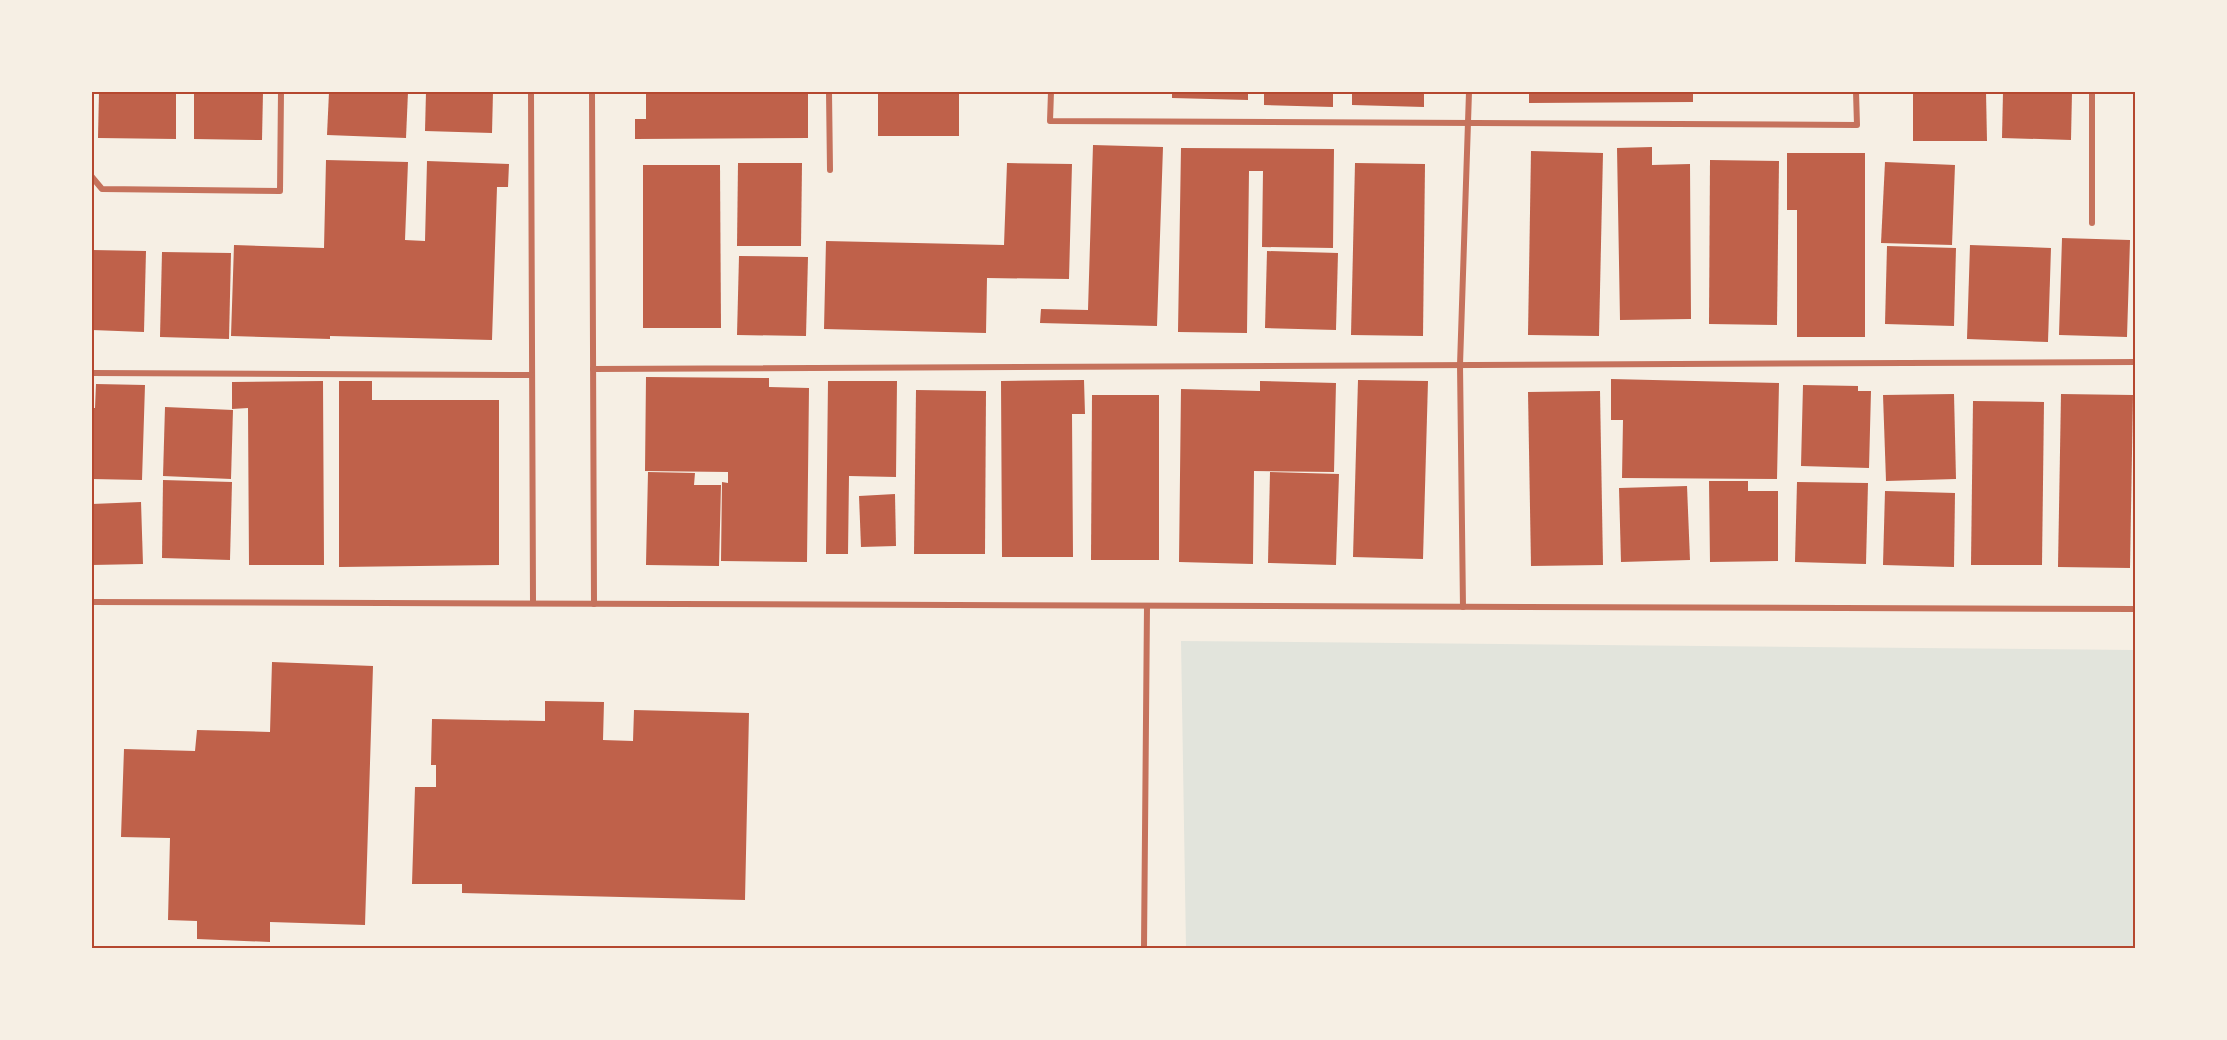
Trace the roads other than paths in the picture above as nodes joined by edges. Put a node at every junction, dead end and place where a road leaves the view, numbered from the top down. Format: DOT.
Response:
graph roads {
  1 [pos="281,92"];
  2 [pos="531,92"];
  3 [pos="592,92"];
  4 [pos="829,92"];
  5 [pos="1051,92"];
  6 [pos="1469,92"];
  7 [pos="1856,92"];
  8 [pos="2092,92"];
  9 [pos="1467,124"];
  10 [pos="830,170"];
  11 [pos="92,177"];
  12 [pos="2092,223"];
  13 [pos="2136,362"];
  14 [pos="1460,365"];
  15 [pos="593,369"];
  16 [pos="92,373"];
  17 [pos="532,375"];
  18 [pos="92,602"];
  19 [pos="532,603"];
  20 [pos="594,604"];
  21 [pos="1147,606"];
  22 [pos="1463,607"];
  23 [pos="2136,609"];
  24 [pos="1144,948"];
  1 -- 11 [label="street"];
  2 -- 17 [label="street"];
  3 -- 15 [label="street"];
  4 -- 10 [label="street"];
  5 -- 9 [label="street"];
  6 -- 9 [label="street"];
  7 -- 9 [label="street"];
  8 -- 12 [label="street"];
  9 -- 14 [label="street"];
  13 -- 14 [label="street"];
  14 -- 15 [label="street"];
  14 -- 22 [label="street"];
  15 -- 20 [label="street"];
  16 -- 17 [label="street"];
  17 -- 19 [label="street"];
  18 -- 19 [label="street"];
  19 -- 20 [label="street"];
  20 -- 21 [label="street"];
  21 -- 22 [label="street"];
  21 -- 24 [label="street"];
  22 -- 23 [label="street"];
}
